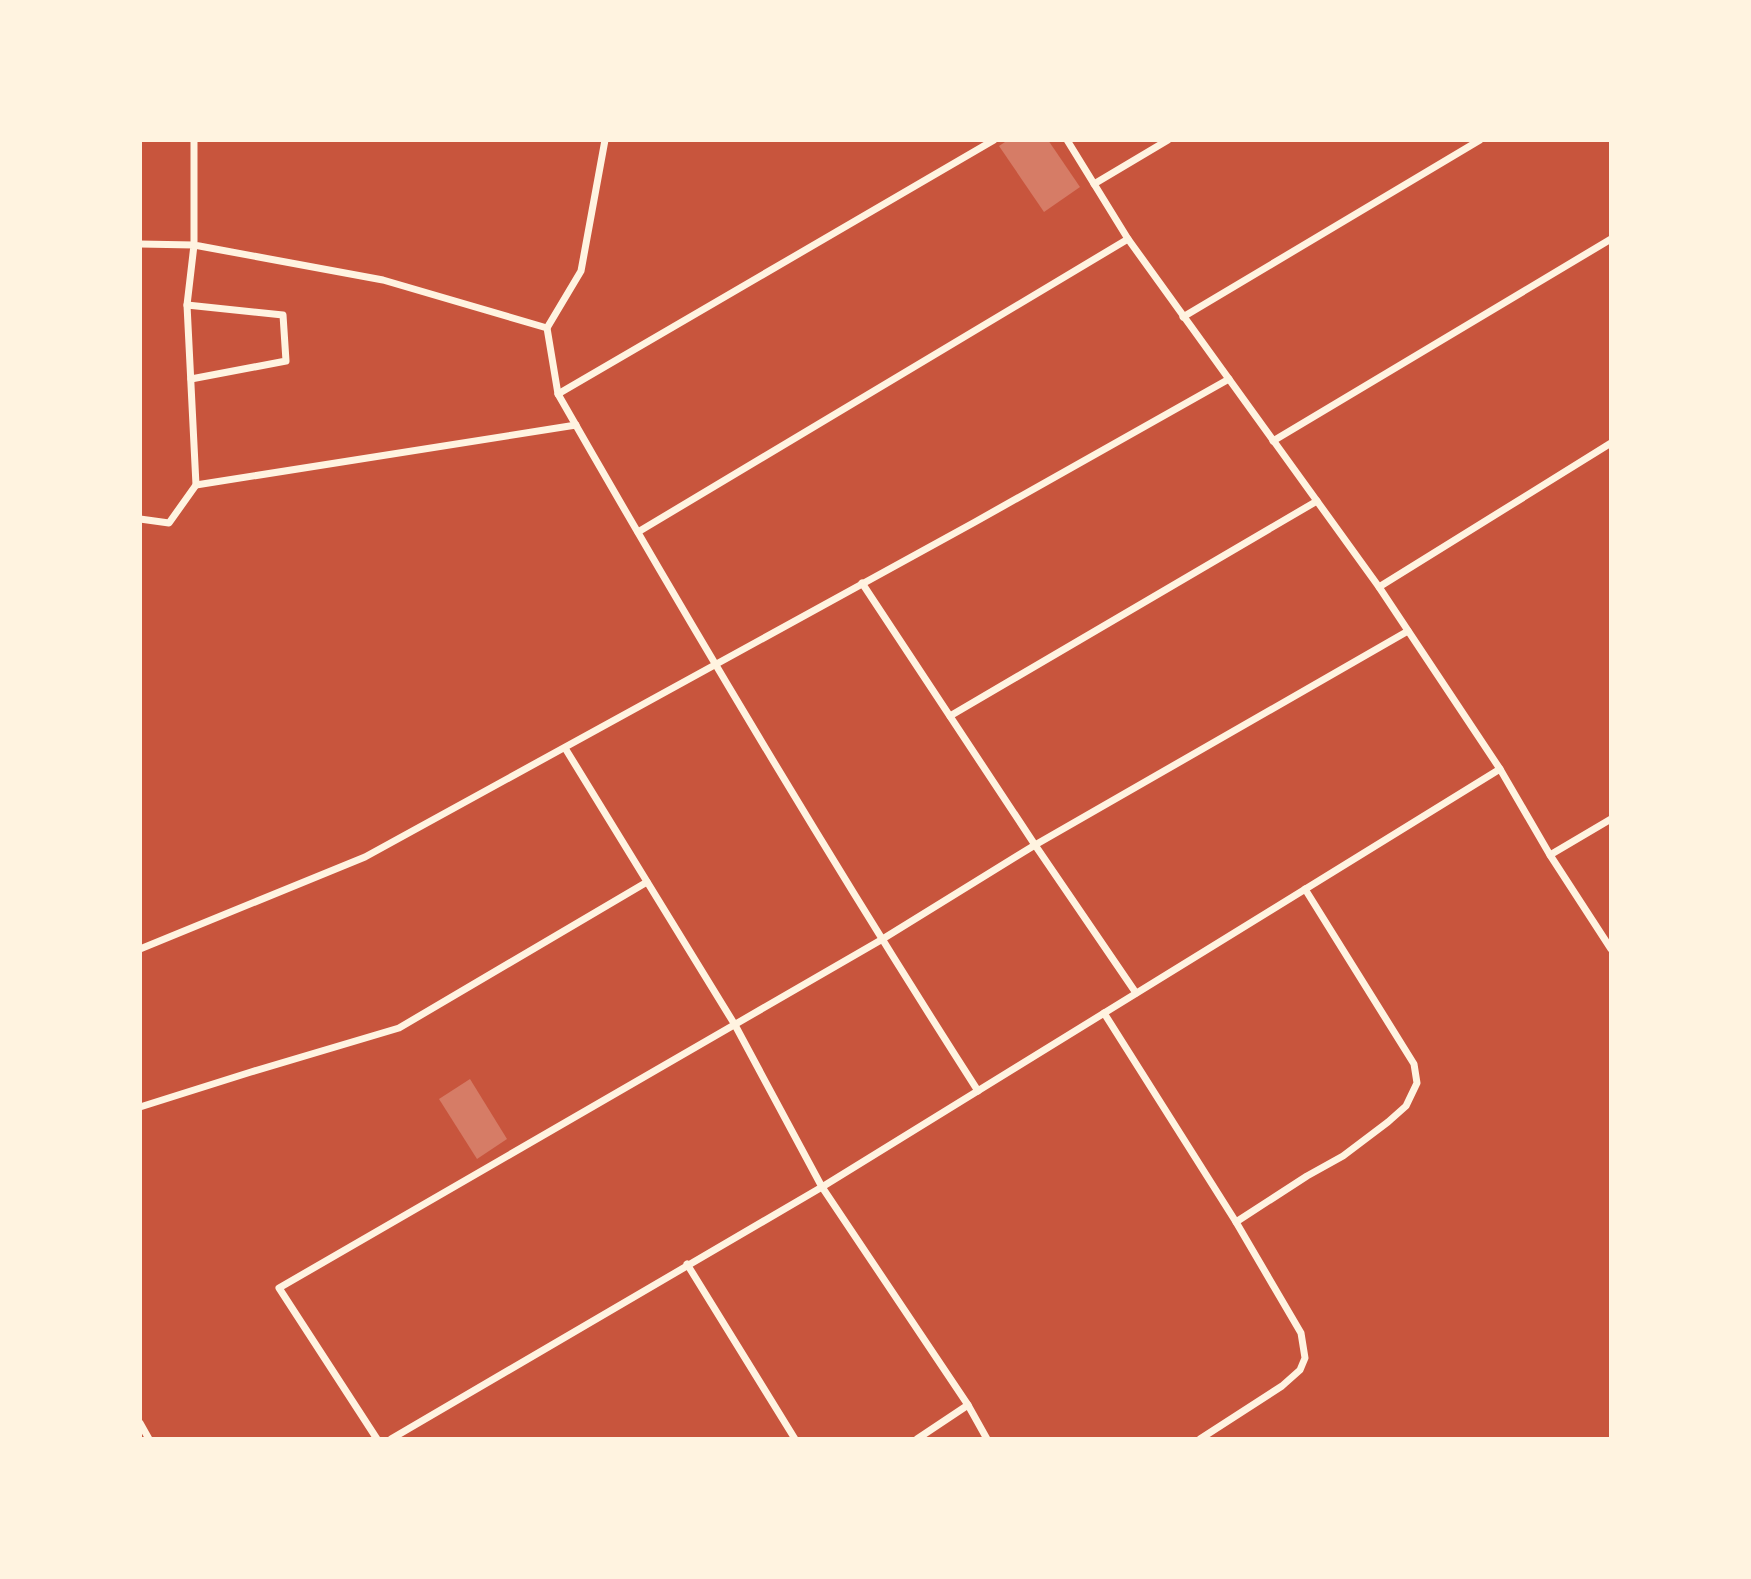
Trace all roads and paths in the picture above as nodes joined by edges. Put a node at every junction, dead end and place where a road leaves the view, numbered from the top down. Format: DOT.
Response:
graph roads {
  1 [pos="194,140"];
  2 [pos="605,140"];
  3 [pos="994,140"];
  4 [pos="1067,140"];
  5 [pos="1168,140"];
  6 [pos="1480,140"];
  7 [pos="1094,184"];
  8 [pos="1128,239"];
  9 [pos="1611,239"];
  10 [pos="140,244"];
  11 [pos="194,245"];
  12 [pos="187,305"];
  13 [pos="1183,317"];
  14 [pos="547,328"];
  15 [pos="191,379"];
  16 [pos="1229,379"];
  17 [pos="558,394"];
  18 [pos="576,425"];
  19 [pos="1273,441"];
  20 [pos="1611,443"];
  21 [pos="196,485"];
  22 [pos="1317,501"];
  23 [pos="140,519"];
  24 [pos="638,532"];
  25 [pos="862,583"];
  26 [pos="1379,587"];
  27 [pos="1408,631"];
  28 [pos="715,666"];
  29 [pos="950,716"];
  30 [pos="565,748"];
  31 [pos="1500,769"];
  32 [pos="1611,819"];
  33 [pos="1035,845"];
  34 [pos="1550,855"];
  35 [pos="647,883"];
  36 [pos="1305,889"];
  37 [pos="881,940"];
  38 [pos="140,949"];
  39 [pos="1611,949"];
  40 [pos="1136,993"];
  41 [pos="1104,1013"];
  42 [pos="735,1025"];
  43 [pos="978,1091"];
  44 [pos="140,1107"];
  45 [pos="822,1187"];
  46 [pos="1236,1222"];
  47 [pos="687,1265"];
  48 [pos="968,1405"];
  49 [pos="141,1427"];
  50 [pos="149,1439"];
  51 [pos="377,1439"];
  52 [pos="391,1439"];
  53 [pos="795,1439"];
  54 [pos="917,1439"];
  55 [pos="987,1439"];
  56 [pos="1200,1439"];
  1 -- 11 [label="street"];
  2 -- 14 [label="street"];
  3 -- 17 [label="street"];
  4 -- 7 [label="street"];
  5 -- 7 [label="street"];
  6 -- 13 [label="street"];
  7 -- 8 [label="street"];
  8 -- 13 [label="street"];
  8 -- 24 [label="street"];
  9 -- 19 [label="street"];
  10 -- 11 [label="street"];
  11 -- 12 [label="street"];
  11 -- 14 [label="street"];
  12 -- 15 [label="street"];
  12 -- 15 [label="street"];
  13 -- 16 [label="street"];
  14 -- 17 [label="street"];
  15 -- 21 [label="street"];
  16 -- 19 [label="street"];
  16 -- 25 [label="street"];
  17 -- 18 [label="street"];
  18 -- 21 [label="street"];
  18 -- 24 [label="street"];
  19 -- 22 [label="street"];
  20 -- 26 [label="street"];
  21 -- 23 [label="street"];
  22 -- 26 [label="street"];
  22 -- 29 [label="street"];
  24 -- 28 [label="street"];
  25 -- 28 [label="street"];
  25 -- 29 [label="street"];
  26 -- 27 [label="street"];
  27 -- 31 [label="street"];
  27 -- 33 [label="street"];
  28 -- 30 [label="street"];
  28 -- 37 [label="street"];
  29 -- 33 [label="street"];
  30 -- 35 [label="street"];
  30 -- 38 [label="street"];
  31 -- 34 [label="street"];
  31 -- 36 [label="street"];
  32 -- 34 [label="street"];
  33 -- 37 [label="street"];
  33 -- 40 [label="street"];
  34 -- 39 [label="street"];
  35 -- 42 [label="street"];
  35 -- 44 [label="street"];
  36 -- 40 [label="street"];
  36 -- 46 [label="street"];
  37 -- 42 [label="street"];
  37 -- 43 [label="street"];
  40 -- 41 [label="street"];
  41 -- 43 [label="street"];
  41 -- 46 [label="street"];
  42 -- 45 [label="street"];
  42 -- 51 [label="street"];
  43 -- 45 [label="street"];
  45 -- 47 [label="street"];
  45 -- 48 [label="street"];
  46 -- 56 [label="street"];
  47 -- 52 [label="street"];
  47 -- 53 [label="street"];
  48 -- 54 [label="street"];
  48 -- 55 [label="street"];
  49 -- 50 [label="street"];
}
